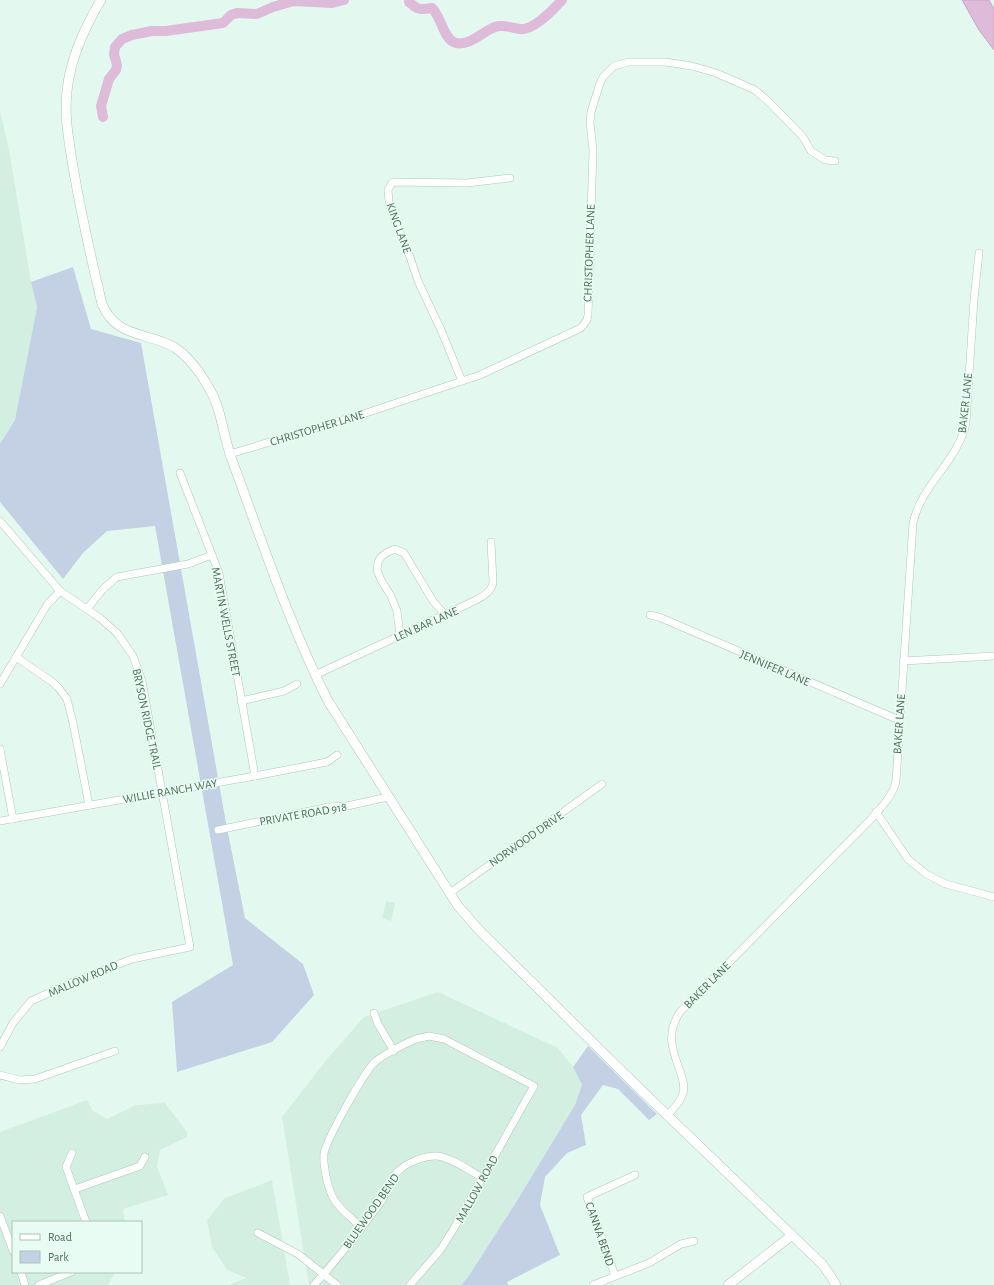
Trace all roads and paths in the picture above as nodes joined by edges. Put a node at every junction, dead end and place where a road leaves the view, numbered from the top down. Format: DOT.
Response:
graph roads {
  1 [pos="101,0"];
  2 [pos="835,160"];
  3 [pos="510,178"];
  4 [pos="979,253"];
  5 [pos="462,381"];
  6 [pos="230,454"];
  7 [pos="180,473"];
  8 [pos="0,521"];
  9 [pos="491,542"];
  10 [pos="212,555"];
  11 [pos="60,591"];
  12 [pos="87,609"];
  13 [pos="446,615"];
  14 [pos="650,615"];
  15 [pos="400,635"];
  16 [pos="994,656"];
  17 [pos="16,657"];
  18 [pos="903,661"];
  19 [pos="315,675"];
  20 [pos="0,684"];
  21 [pos="297,684"];
  22 [pos="241,701"];
  23 [pos="899,720"];
  24 [pos="0,749"];
  25 [pos="337,755"];
  26 [pos="255,776"];
  27 [pos="602,784"];
  28 [pos="162,793"];
  29 [pos="388,796"];
  30 [pos="89,805"];
  31 [pos="876,812"];
  32 [pos="13,819"];
  33 [pos="0,821"];
  34 [pos="218,830"];
  35 [pos="450,893"];
  36 [pos="994,897"];
  37 [pos="190,947"];
  38 [pos="374,1013"];
  39 [pos="0,1047"];
  40 [pos="115,1051"];
  41 [pos="394,1051"];
  42 [pos="0,1075"];
  43 [pos="667,1116"];
  44 [pos="72,1153"];
  45 [pos="145,1157"];
  46 [pos="635,1175"];
  47 [pos="482,1178"];
  48 [pos="75,1189"];
  49 [pos="0,1216"];
  50 [pos="86,1221"];
  51 [pos="361,1227"];
  52 [pos="258,1233"];
  53 [pos="791,1236"];
  54 [pos="694,1241"];
  55 [pos="12,1248"];
  56 [pos="20,1273"];
  57 [pos="69,1273"];
  58 [pos="324,1274"];
  59 [pos="615,1276"];
  60 [pos="25,1285"];
  61 [pos="39,1285"];
  62 [pos="314,1285"];
  63 [pos="337,1285"];
  64 [pos="410,1285"];
  65 [pos="593,1285"];
  66 [pos="728,1285"];
  67 [pos="836,1285"];
  1 -- 6 [label="street"];
  2 -- 5 [label="street, CHRISTOPHER LANE"];
  3 -- 5 [label="street, KING LANE"];
  4 -- 18 [label="street, BAKER LANE"];
  5 -- 6 [label="street, CHRISTOPHER LANE"];
  6 -- 19 [label="street"];
  7 -- 10 [label="street, MARTIN WELLS STREET"];
  8 -- 11 [label="street, BRYSON RIDGE TRAIL"];
  9 -- 13 [label="street, LEN BAR LANE"];
  10 -- 12 [label="street"];
  10 -- 22 [label="street, MARTIN WELLS STREET"];
  11 -- 12 [label="street, BRYSON RIDGE TRAIL"];
  11 -- 17 [label="street"];
  12 -- 28 [label="street, BRYSON RIDGE TRAIL"];
  13 -- 15 [label="street, LEN BAR LANE"];
  13 -- 15 [label="street"];
  14 -- 23 [label="street, JENNIFER LANE"];
  15 -- 19 [label="street, LEN BAR LANE"];
  16 -- 18 [label="street"];
  17 -- 20 [label="street"];
  17 -- 30 [label="street"];
  18 -- 23 [label="street, BAKER LANE"];
  19 -- 29 [label="street"];
  21 -- 22 [label="street"];
  22 -- 26 [label="street, MARTIN WELLS STREET"];
  23 -- 31 [label="street, BAKER LANE"];
  24 -- 32 [label="street"];
  25 -- 26 [label="street, WILLIE RANCH WAY"];
  26 -- 28 [label="street, WILLIE RANCH WAY"];
  27 -- 35 [label="street, NORWOOD DRIVE"];
  28 -- 30 [label="street, WILLIE RANCH WAY"];
  28 -- 37 [label="street, BRYSON RIDGE TRAIL"];
  29 -- 34 [label="street, PRIVATE ROAD 918"];
  29 -- 35 [label="street"];
  30 -- 32 [label="street, WILLIE RANCH WAY"];
  31 -- 36 [label="street"];
  31 -- 43 [label="street, BAKER LANE"];
  32 -- 33 [label="street, WILLIE RANCH WAY"];
  35 -- 43 [label="street"];
  37 -- 39 [label="street, MALLOW ROAD"];
  38 -- 41 [label="street"];
  40 -- 42 [label="street"];
  41 -- 47 [label="street, MALLOW ROAD"];
  41 -- 51 [label="street"];
  43 -- 53 [label="street"];
  44 -- 48 [label="street"];
  45 -- 48 [label="street"];
  46 -- 59 [label="street, CANNA BEND"];
  47 -- 51 [label="street, BLUEWOOD BEND"];
  47 -- 64 [label="street, MALLOW ROAD"];
  48 -- 50 [label="street"];
  49 -- 55 [label="street"];
  51 -- 58 [label="street, BLUEWOOD BEND"];
  52 -- 58 [label="street"];
  53 -- 66 [label="street"];
  53 -- 67 [label="street"];
  54 -- 59 [label="street"];
  56 -- 60 [label="street"];
  57 -- 61 [label="street"];
  58 -- 62 [label="street, BLUEWOOD BEND"];
  58 -- 63 [label="street"];
  59 -- 65 [label="street"];
}
